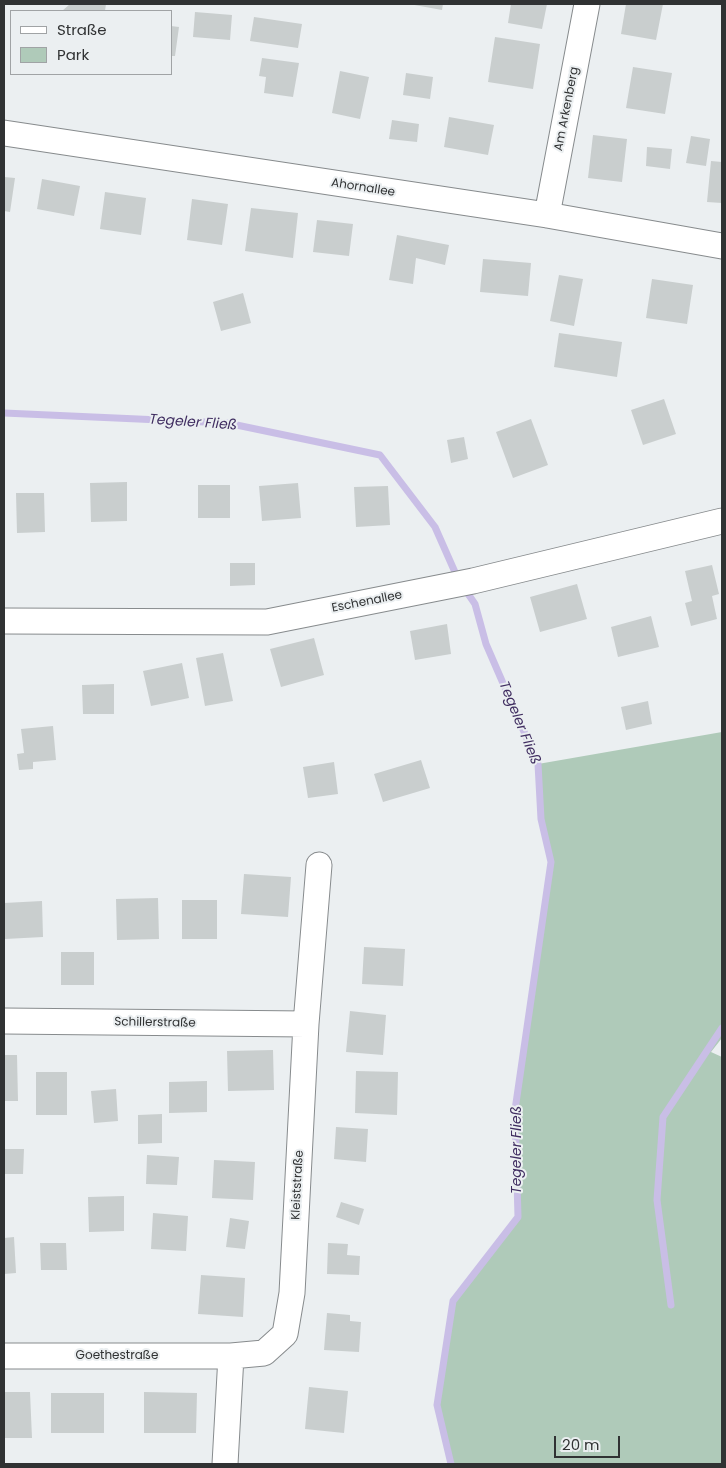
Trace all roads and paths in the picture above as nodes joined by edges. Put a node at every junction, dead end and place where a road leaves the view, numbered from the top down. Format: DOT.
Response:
graph roads {
  1 [pos="587,4"];
  2 [pos="4,133"];
  3 [pos="547,215"];
  4 [pos="722,246"];
  5 [pos="722,521"];
  6 [pos="4,621"];
  7 [pos="319,865"];
  8 [pos="4,1021"];
  9 [pos="306,1024"];
  10 [pos="4,1356"];
  11 [pos="231,1356"];
  12 [pos="225,1464"];
  1 -- 3 [label="street, Am Arkenberg"];
  2 -- 3 [label="street, Ahornallee"];
  3 -- 4 [label="street, Ahornallee"];
  5 -- 6 [label="street, Eschenallee"];
  7 -- 9 [label="street, Kleiststraße"];
  8 -- 9 [label="street, Schillerstraße"];
  9 -- 11 [label="street, Kleiststraße"];
  10 -- 11 [label="street, Goethestraße"];
  11 -- 12 [label="street"];
}
